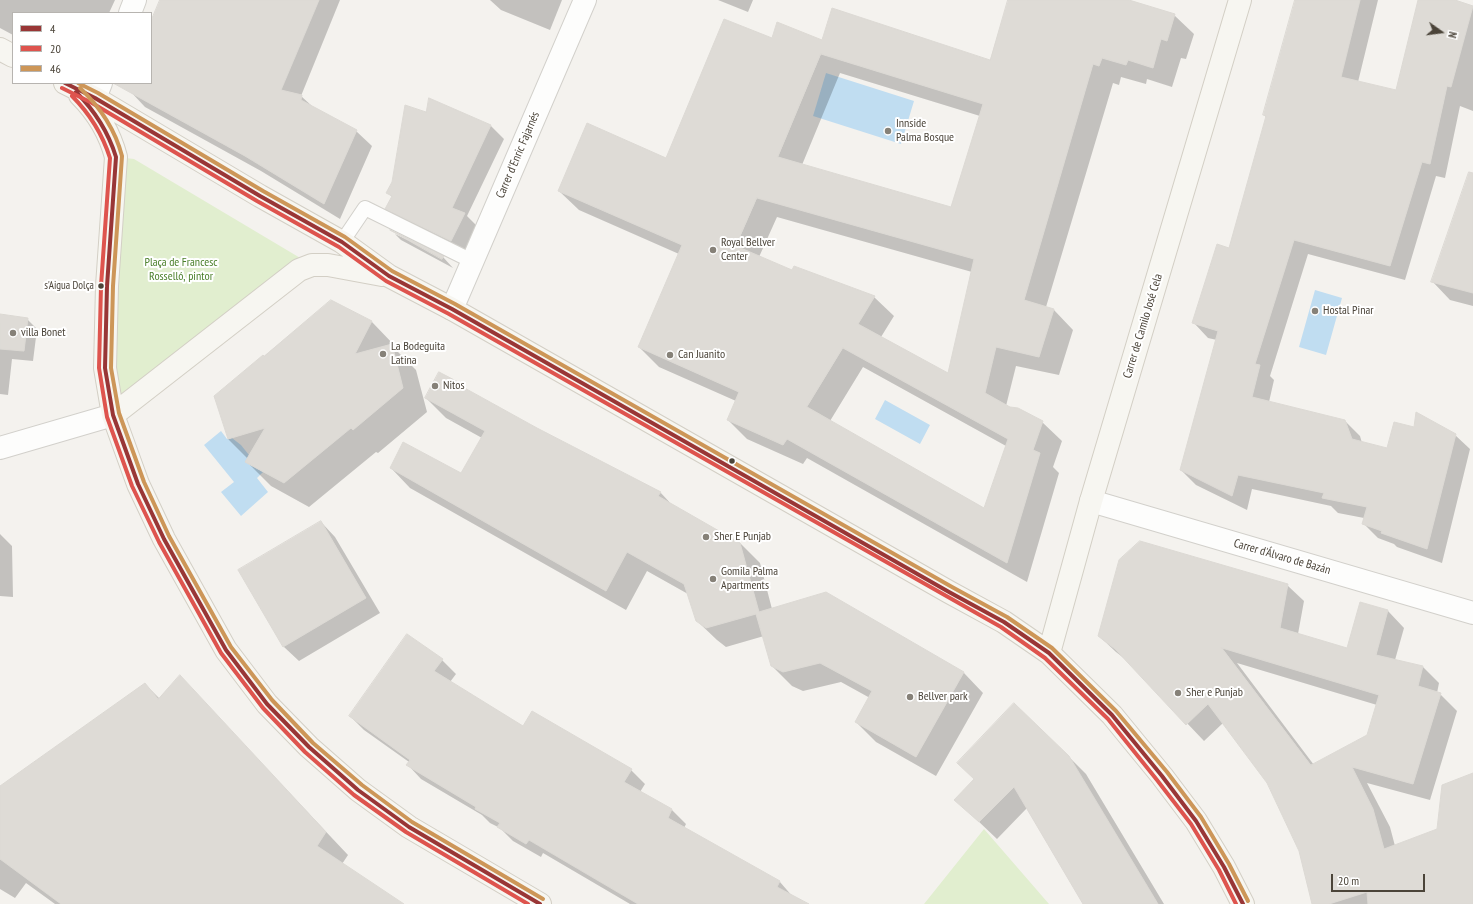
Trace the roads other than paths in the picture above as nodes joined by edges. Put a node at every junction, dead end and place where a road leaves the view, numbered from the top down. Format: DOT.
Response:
graph roads {
  1 [pos="135,0"];
  2 [pos="585,0"];
  3 [pos="1240,0"];
  4 [pos="130,12"];
  5 [pos="0,49"];
  6 [pos="12,55"];
  7 [pos="67,84"];
  8 [pos="98,90"];
  9 [pos="342,242"];
  10 [pos="472,261"];
  11 [pos="389,276"];
  12 [pos="452,309"];
  13 [pos="113,415"];
  14 [pos="0,448"];
  15 [pos="1091,501"];
  16 [pos="1473,613"];
  17 [pos="1049,653"];
  18 [pos="540,904"];
  19 [pos="1243,904"];
  1 -- 4 [label="street"];
  2 -- 10 [label="street, Carrer d'Enric Fajarnés"];
  3 -- 15 [label="street, Carrer de Camilo José Cela"];
  5 -- 6 [label="street"];
  7 -- 8 [label="street"];
  7 -- 13 [label="street"];
  8 -- 9 [label="street"];
  9 -- 10 [label="lane"];
  9 -- 11 [label="street"];
  10 -- 12 [label="street, Carrer d'Enric Fajarnés"];
  11 -- 12 [label="street"];
  11 -- 13 [label="street"];
  12 -- 17 [label="street"];
  13 -- 14 [label="street"];
  13 -- 18 [label="street"];
  15 -- 16 [label="street, Carrer d'Álvaro de Bazán"];
  15 -- 17 [label="street, Carrer de Camilo José Cela"];
  17 -- 19 [label="street"];
}
